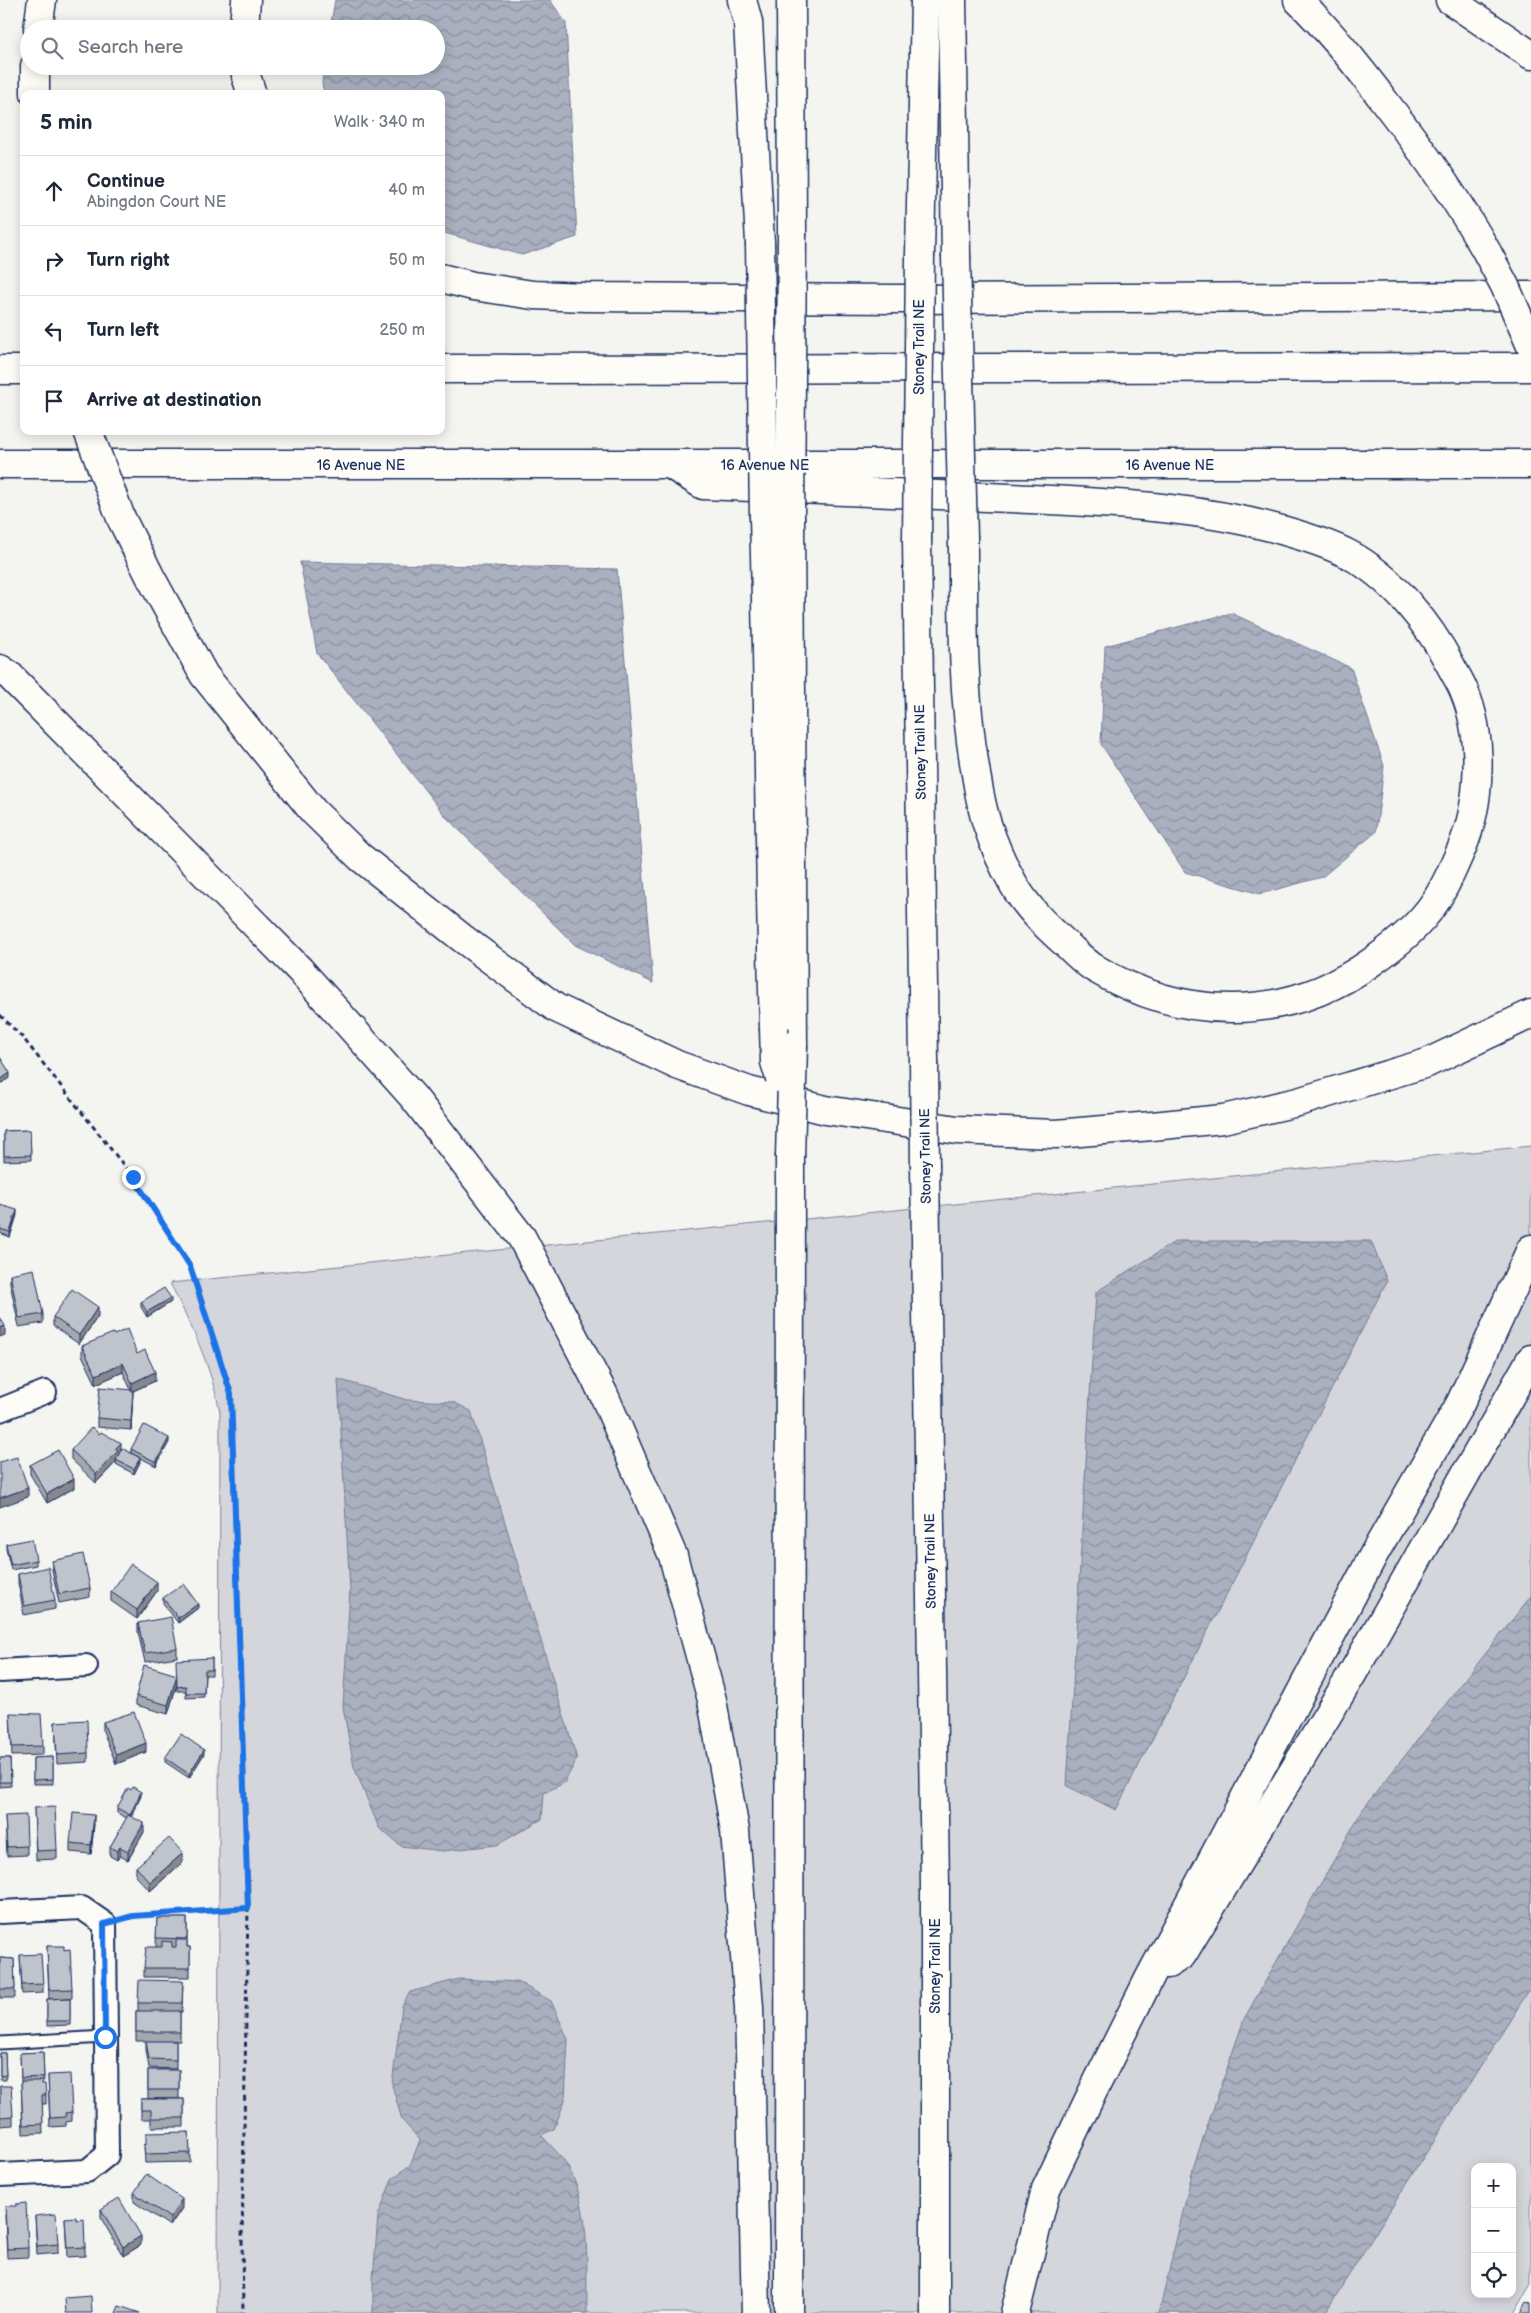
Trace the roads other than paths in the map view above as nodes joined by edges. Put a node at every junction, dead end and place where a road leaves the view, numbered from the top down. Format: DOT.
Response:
graph roads {
  1 [pos="42,0"];
  2 [pos="246,0"];
  3 [pos="742,0"];
  4 [pos="791,0"];
  5 [pos="925,0"];
  6 [pos="952,0"];
  7 [pos="1298,0"];
  8 [pos="1450,0"];
  9 [pos="39,20"];
  10 [pos="245,20"];
  11 [pos="1531,55"];
  12 [pos="35,75"];
  13 [pos="246,75"];
  14 [pos="35,90"];
  15 [pos="251,90"];
  16 [pos="445,279"];
  17 [pos="1531,296"];
  18 [pos="1531,346"];
  19 [pos="1531,367"];
  20 [pos="0,370"];
  21 [pos="20,370"];
  22 [pos="445,370"];
  23 [pos="90,435"];
  24 [pos="0,464"];
  25 [pos="1531,464"];
  26 [pos="671,465"];
  27 [pos="777,519"];
  28 [pos="0,669"];
  29 [pos="1531,1014"];
  30 [pos="1531,1250"];
  31 [pos="1531,1359"];
  32 [pos="45,1392"];
  33 [pos="0,1410"];
  34 [pos="86,1666"];
  35 [pos="0,1671"];
  36 [pos="0,1912"];
  37 [pos="1150,1976"];
  38 [pos="105,2037"];
  39 [pos="0,2043"];
  40 [pos="0,2175"];
  41 [pos="756,2313"];
  42 [pos="789,2313"];
  43 [pos="935,2313"];
  44 [pos="1015,2313"];
  1 -- 9 [label="highway"];
  2 -- 10 [label="highway"];
  3 -- 27 [label="highway, bridge"];
  4 -- 27 [label="highway, bridge"];
  5 -- 43 [label="highway, Stoney Trail NE, bridge"];
  6 -- 26 [label="highway, bridge"];
  7 -- 18 [label="highway, bridge"];
  8 -- 11 [label="highway"];
  12 -- 14 [label="highway"];
  13 -- 15 [label="highway"];
  16 -- 17 [label="highway"];
  19 -- 22 [label="highway"];
  20 -- 21 [label="highway"];
  23 -- 29 [label="highway, bridge"];
  24 -- 26 [label="highway, 16 Avenue NE"];
  25 -- 26 [label="highway, 16 Avenue NE"];
  27 -- 42 [label="highway, bridge"];
  28 -- 41 [label="highway"];
  30 -- 37 [label="highway"];
  31 -- 37 [label="highway"];
  32 -- 33 [label="street"];
  34 -- 35 [label="street"];
  36 -- 38 [label="street"];
  37 -- 44 [label="highway"];
  38 -- 39 [label="lane"];
  38 -- 40 [label="street"];
}
